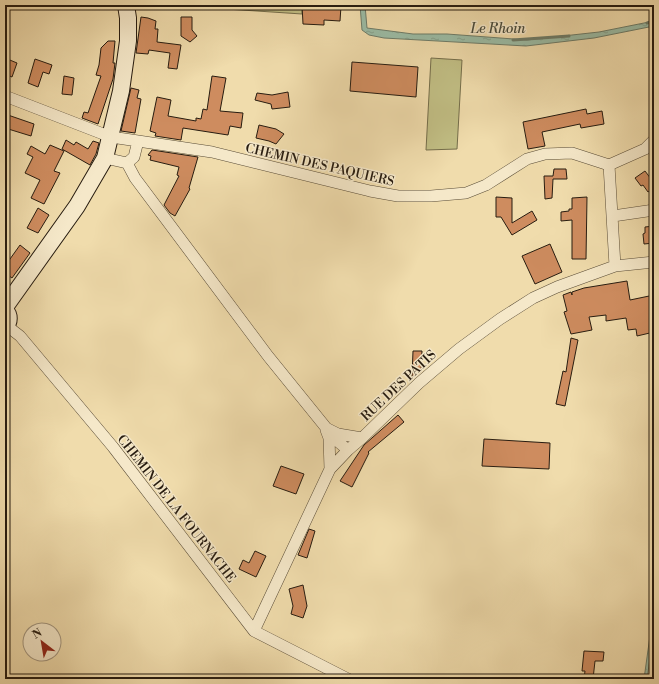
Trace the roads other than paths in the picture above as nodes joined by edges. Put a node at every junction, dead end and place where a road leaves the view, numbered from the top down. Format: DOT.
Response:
graph roads {
  1 [pos="126,5"];
  2 [pos="5,96"];
  3 [pos="111,136"];
  4 [pos="654,140"];
  5 [pos="138,141"];
  6 [pos="105,158"];
  7 [pos="127,162"];
  8 [pos="609,165"];
  9 [pos="654,210"];
  10 [pos="613,216"];
  11 [pos="654,262"];
  12 [pos="615,266"];
  13 [pos="5,318"];
  14 [pos="326,428"];
  15 [pos="362,438"];
  16 [pos="348,450"];
  17 [pos="330,469"];
  18 [pos="254,631"];
  19 [pos="348,679"];
  1 -- 3 [label="street"];
  2 -- 3 [label="street, CHEMIN DES PAQUIERS"];
  3 -- 5 [label="street, CHEMIN DES PAQUIERS"];
  3 -- 6 [label="street"];
  4 -- 8 [label="street"];
  5 -- 7 [label="street"];
  5 -- 8 [label="street, CHEMIN DES PAQUIERS"];
  6 -- 7 [label="street"];
  6 -- 13 [label="street"];
  7 -- 14 [label="street"];
  8 -- 10 [label="street"];
  9 -- 10 [label="street"];
  10 -- 12 [label="street"];
  11 -- 12 [label="street, RUE DES PATIS"];
  12 -- 15 [label="street, RUE DES PATIS"];
  13 -- 18 [label="street, CHEMIN DE LA FOURNACHE"];
  14 -- 15 [label="street"];
  14 -- 16 [label="street"];
  14 -- 17 [label="street"];
  15 -- 16 [label="street, RUE DES PATIS"];
  16 -- 17 [label="street, RUE DES PATIS"];
  17 -- 18 [label="street, RUE DES PATIS"];
  18 -- 19 [label="street, CHEMIN DE LA FOURNACHE"];
}
